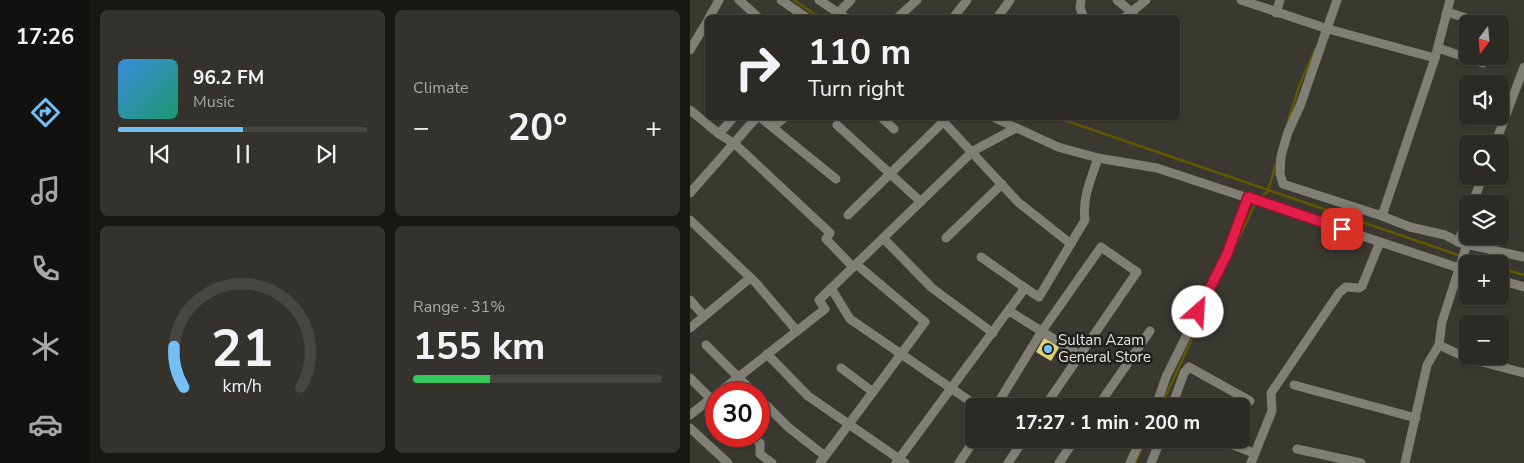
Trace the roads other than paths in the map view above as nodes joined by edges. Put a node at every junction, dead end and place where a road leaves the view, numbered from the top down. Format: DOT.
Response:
graph roads {
  1 [pos="719,0"];
  2 [pos="739,0"];
  3 [pos="782,0"];
  4 [pos="819,0"];
  5 [pos="851,0"];
  6 [pos="917,0"];
  7 [pos="967,0"];
  8 [pos="1010,0"];
  9 [pos="1081,0"];
  10 [pos="1117,0"];
  11 [pos="1146,0"];
  12 [pos="1241,0"];
  13 [pos="1280,0"];
  14 [pos="1336,0"];
  15 [pos="1450,0"];
  16 [pos="1447,12"];
  17 [pos="1276,13"];
  18 [pos="710,15"];
  19 [pos="756,15"];
  20 [pos="803,15"];
  21 [pos="842,15"];
  22 [pos="900,15"];
  23 [pos="955,15"];
  24 [pos="999,15"];
  25 [pos="1083,15"];
  26 [pos="1129,15"];
  27 [pos="1459,16"];
  28 [pos="705,24"];
  29 [pos="1328,30"];
  30 [pos="1438,48"];
  31 [pos="690,50"];
  32 [pos="1459,55"];
  33 [pos="1435,58"];
  34 [pos="1524,67"];
  35 [pos="690,110"];
  36 [pos="731,120"];
  37 [pos="754,120"];
  38 [pos="764,120"];
  39 [pos="782,120"];
  40 [pos="884,120"];
  41 [pos="941,120"];
  42 [pos="943,120"];
  43 [pos="999,120"];
  44 [pos="837,125"];
  45 [pos="774,126"];
  46 [pos="1016,128"];
  47 [pos="894,130"];
  48 [pos="719,134"];
  49 [pos="1498,135"];
  50 [pos="735,144"];
  51 [pos="973,151"];
  52 [pos="1098,158"];
  53 [pos="890,173"];
  54 [pos="836,179"];
  55 [pos="1002,184"];
  56 [pos="690,193"];
  57 [pos="1248,197"];
  58 [pos="921,202"];
  59 [pos="848,215"];
  60 [pos="1382,216"];
  61 [pos="690,220"];
  62 [pos="883,238"];
  63 [pos="946,238"];
  64 [pos="1380,242"];
  65 [pos="1459,242"];
  66 [pos="1071,244"];
  67 [pos="1467,245"];
  68 [pos="981,257"];
  69 [pos="1524,258"];
  70 [pos="855,266"];
  71 [pos="1459,267"];
  72 [pos="750,278"];
  73 [pos="1459,278"];
  74 [pos="1509,283"];
  75 [pos="1524,287"];
  76 [pos="831,288"];
  77 [pos="1025,288"];
  78 [pos="690,300"];
  79 [pos="1009,310"];
  80 [pos="704,316"];
  81 [pos="690,328"];
  82 [pos="797,331"];
  83 [pos="1042,331"];
  84 [pos="1150,331"];
  85 [pos="993,333"];
  86 [pos="706,345"];
  87 [pos="1439,345"];
  88 [pos="767,354"];
  89 [pos="900,355"];
  90 [pos="1080,355"];
  91 [pos="840,368"];
  92 [pos="1524,373"];
  93 [pos="738,377"];
  94 [pos="690,378"];
  95 [pos="733,382"];
  96 [pos="743,382"];
  97 [pos="1294,385"];
  98 [pos="950,388"];
  99 [pos="705,390"];
  100 [pos="873,392"];
  101 [pos="965,398"];
  102 [pos="1001,398"];
  103 [pos="1051,398"];
  104 [pos="1104,398"];
  105 [pos="1159,398"];
  106 [pos="1175,398"];
  107 [pos="1245,398"];
  108 [pos="705,404"];
  109 [pos="770,409"];
  110 [pos="690,414"];
  111 [pos="1416,418"];
  112 [pos="848,425"];
  113 [pos="690,428"];
  114 [pos="760,447"];
  115 [pos="969,448"];
  116 [pos="1018,448"];
  117 [pos="1069,448"];
  118 [pos="1137,448"];
  119 [pos="1157,448"];
  120 [pos="1241,448"];
  121 [pos="1297,449"];
  122 [pos="1254,453"];
  123 [pos="823,460"];
  124 [pos="900,462"];
  125 [pos="728,463"];
  126 [pos="772,463"];
  127 [pos="959,463"];
  128 [pos="1008,463"];
  129 [pos="1059,463"];
  130 [pos="1130,463"];
  131 [pos="1151,463"];
  132 [pos="1251,463"];
  133 [pos="1361,463"];
  134 [pos="1404,463"];
  1 -- 18 [label="street"];
  2 -- 19 [label="street"];
  3 -- 20 [label="street"];
  4 -- 21 [label="street"];
  5 -- 21 [label="street"];
  6 -- 22 [label="street"];
  7 -- 23 [label="street"];
  8 -- 24 [label="street"];
  9 -- 25 [label="street"];
  10 -- 26 [label="street"];
  11 -- 26 [label="street"];
  12 -- 17 [label="street"];
  13 -- 17 [label="street"];
  14 -- 29 [label="street"];
  15 -- 16 [label="street"];
  16 -- 27 [label="street"];
  16 -- 30 [label="street"];
  17 -- 29 [label="street"];
  28 -- 31 [label="street"];
  29 -- 33 [label="street"];
  29 -- 60 [label="street"];
  30 -- 32 [label="street"];
  30 -- 33 [label="street"];
  33 -- 60 [label="street"];
  34 -- 49 [label="street"];
  35 -- 48 [label="street"];
  36 -- 48 [label="street"];
  37 -- 50 [label="street"];
  38 -- 45 [label="street"];
  39 -- 45 [label="street"];
  40 -- 47 [label="street"];
  41 -- 53 [label="street"];
  42 -- 51 [label="street"];
  43 -- 46 [label="street"];
  44 -- 53 [label="street"];
  45 -- 54 [label="street"];
  46 -- 51 [label="street"];
  46 -- 52 [label="street"];
  48 -- 50 [label="street"];
  50 -- 56 [label="street"];
  50 -- 70 [label="street"];
  51 -- 55 [label="street"];
  51 -- 58 [label="street"];
  52 -- 57 [label="street"];
  52 -- 66 [label="street"];
  53 -- 58 [label="street"];
  53 -- 59 [label="street"];
  55 -- 63 [label="street"];
  55 -- 66 [label="street"];
  57 -- 64 [label="street"];
  57 -- 105 [label="street"];
  58 -- 62 [label="street"];
  60 -- 65 [label="street"];
  61 -- 72 [label="street"];
  62 -- 70 [label="street"];
  62 -- 85 [label="street"];
  64 -- 71 [label="street"];
  64 -- 122 [label="street"];
  66 -- 77 [label="street"];
  67 -- 69 [label="street"];
  68 -- 77 [label="street"];
  70 -- 76 [label="street"];
  70 -- 89 [label="street"];
  72 -- 80 [label="street"];
  72 -- 82 [label="street"];
  73 -- 87 [label="street"];
  74 -- 75 [label="street"];
  76 -- 82 [label="street"];
  76 -- 89 [label="street"];
  77 -- 79 [label="street"];
  78 -- 80 [label="street"];
  79 -- 83 [label="street"];
  79 -- 85 [label="street"];
  80 -- 81 [label="street"];
  82 -- 88 [label="street"];
  83 -- 90 [label="street"];
  83 -- 90 [label="street"];
  83 -- 102 [label="street"];
  84 -- 104 [label="street"];
  85 -- 98 [label="street"];
  86 -- 93 [label="street"];
  87 -- 92 [label="street"];
  87 -- 111 [label="street"];
  88 -- 93 [label="street"];
  88 -- 112 [label="street"];
  89 -- 98 [label="street"];
  89 -- 100 [label="street"];
  90 -- 103 [label="street"];
  91 -- 100 [label="street"];
  93 -- 95 [label="street"];
  93 -- 96 [label="street"];
  94 -- 99 [label="street"];
  97 -- 111 [label="street"];
  98 -- 101 [label="street"];
  98 -- 124 [label="street"];
  100 -- 112 [label="street"];
  106 -- 107 [label="street"];
  108 -- 110 [label="street"];
  109 -- 123 [label="street"];
  111 -- 134 [label="street"];
  112 -- 123 [label="street"];
  112 -- 124 [label="street"];
  113 -- 125 [label="street"];
  114 -- 126 [label="street"];
  115 -- 127 [label="street"];
  116 -- 128 [label="street"];
  117 -- 129 [label="street"];
  118 -- 130 [label="street"];
  119 -- 131 [label="street"];
  120 -- 122 [label="street"];
  121 -- 133 [label="street"];
  122 -- 132 [label="street"];
}
